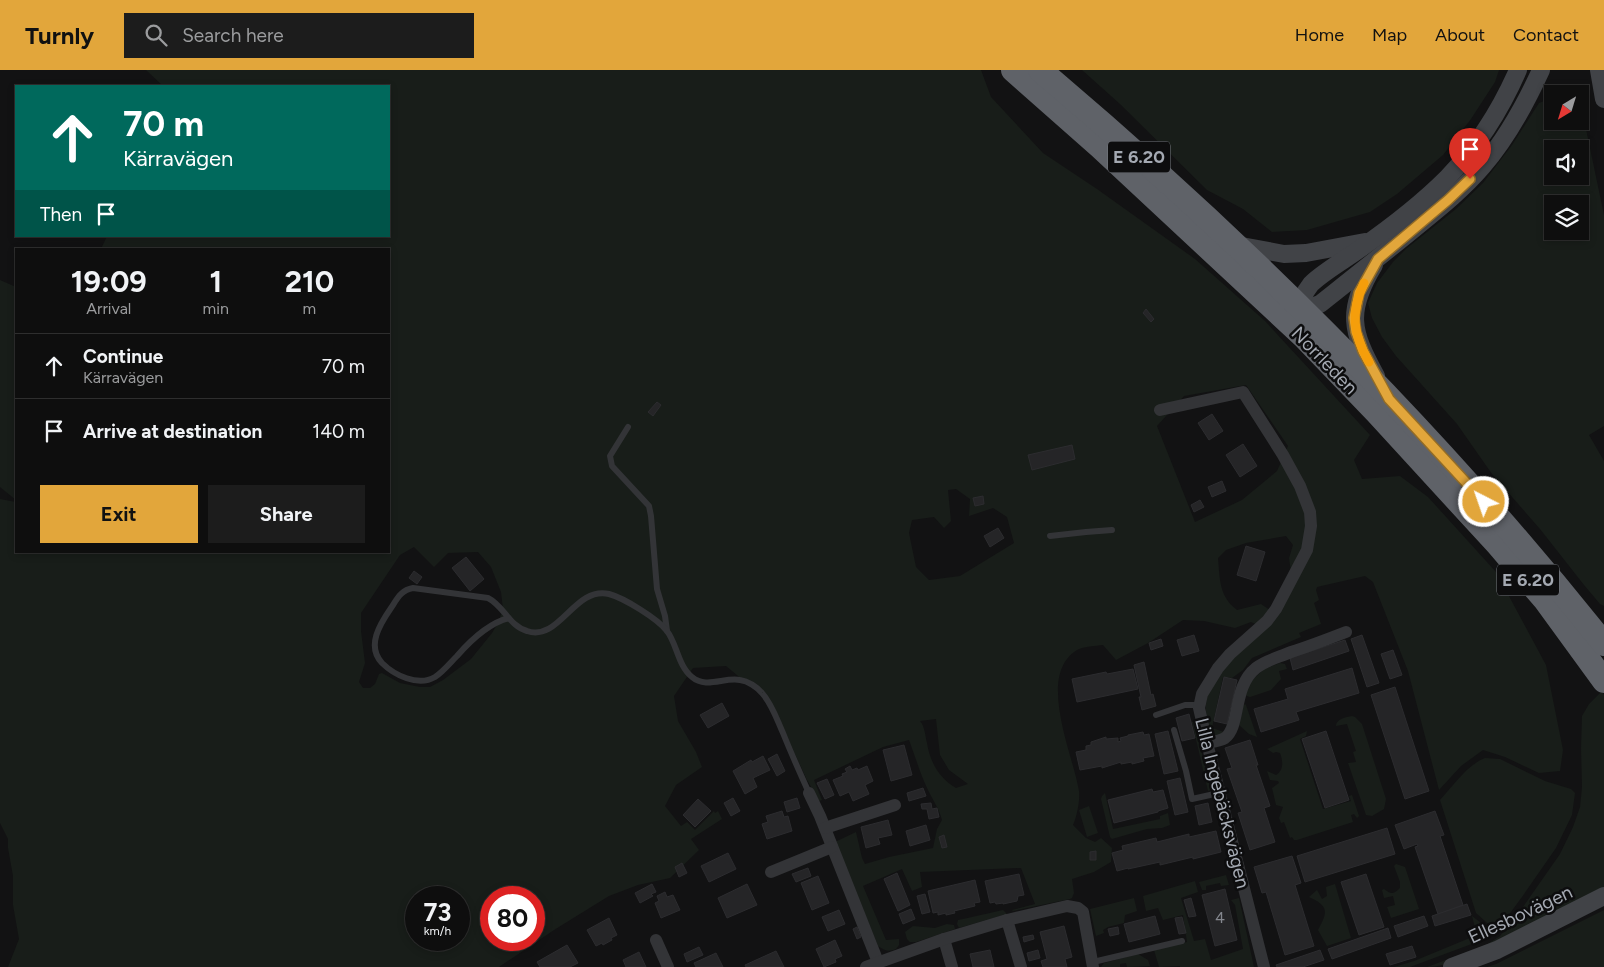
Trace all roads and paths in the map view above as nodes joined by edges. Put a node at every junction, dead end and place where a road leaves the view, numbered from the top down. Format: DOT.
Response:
graph roads {
  1 [pos="1013,70"];
  2 [pos="1040,70"];
  3 [pos="1518,70"];
  4 [pos="1541,70"];
  5 [pos="1599,70"];
  6 [pos="1604,100"];
  7 [pos="1371,241"];
  8 [pos="1236,245"];
  9 [pos="1378,259"];
  10 [pos="1250,286"];
  11 [pos="1298,306"];
  12 [pos="1304,337"];
  13 [pos="1389,399"];
  14 [pos="1160,410"];
  15 [pos="628,427"];
  16 [pos="1112,530"];
  17 [pos="1050,536"];
  18 [pos="509,618"];
  19 [pos="667,631"];
  20 [pos="1346,632"];
  21 [pos="1604,644"];
  22 [pos="1604,681"];
  23 [pos="1199,705"];
  24 [pos="1156,715"];
  25 [pos="1174,730"];
  26 [pos="1207,743"];
  27 [pos="809,792"];
  28 [pos="1219,793"];
  29 [pos="895,805"];
  30 [pos="825,828"];
  31 [pos="832,847"];
  32 [pos="770,872"];
  33 [pos="1604,896"];
  34 [pos="1007,920"];
  35 [pos="944,939"];
  36 [pos="656,940"];
  37 [pos="1182,941"];
  38 [pos="872,964"];
  39 [pos="1093,965"];
  40 [pos="668,967"];
  41 [pos="952,967"];
  42 [pos="1021,967"];
  43 [pos="1264,967"];
  44 [pos="1452,967"];
  1 -- 10 [label="highway, Norrleden / E 6.20"];
  2 -- 8 [label="highway, Norrleden / E 6.20"];
  3 -- 7 [label="main road"];
  4 -- 9 [label="main road"];
  5 -- 6 [label="main road"];
  7 -- 8 [label="main road"];
  7 -- 11 [label="main road"];
  8 -- 11 [label="highway, Norrleden / E 6.20"];
  9 -- 11 [label="main road"];
  9 -- 13 [label="main road"];
  10 -- 11 [label="main road"];
  10 -- 12 [label="highway, Norrleden / E 6.20"];
  11 -- 12 [label="main road"];
  11 -- 13 [label="highway, Norrleden / E 6.20"];
  12 -- 22 [label="highway, Norrleden / E 6.20"];
  13 -- 21 [label="highway, Norrleden / E 6.20"];
  14 -- 23 [label="street, Lilla Ingebäcksvägen"];
  15 -- 19 [label="lane"];
  16 -- 17 [label="lane"];
  18 -- 18 [label="lane"];
  18 -- 19 [label="lane"];
  19 -- 27 [label="lane"];
  20 -- 26 [label="street"];
  23 -- 24 [label="lane"];
  23 -- 26 [label="street, Lilla Ingebäcksvägen"];
  25 -- 28 [label="lane"];
  26 -- 28 [label="street, Lilla Ingebäcksvägen"];
  27 -- 30 [label="street"];
  28 -- 43 [label="street, Lilla Ingebäcksvägen"];
  29 -- 30 [label="street"];
  30 -- 31 [label="street"];
  31 -- 32 [label="street"];
  31 -- 38 [label="street"];
  33 -- 44 [label="main road, Ellesbovägen"];
  34 -- 35 [label="street"];
  34 -- 39 [label="street"];
  34 -- 42 [label="street"];
  35 -- 38 [label="street"];
  35 -- 41 [label="street"];
  36 -- 40 [label="street"];
  37 -- 39 [label="lane"];
}
